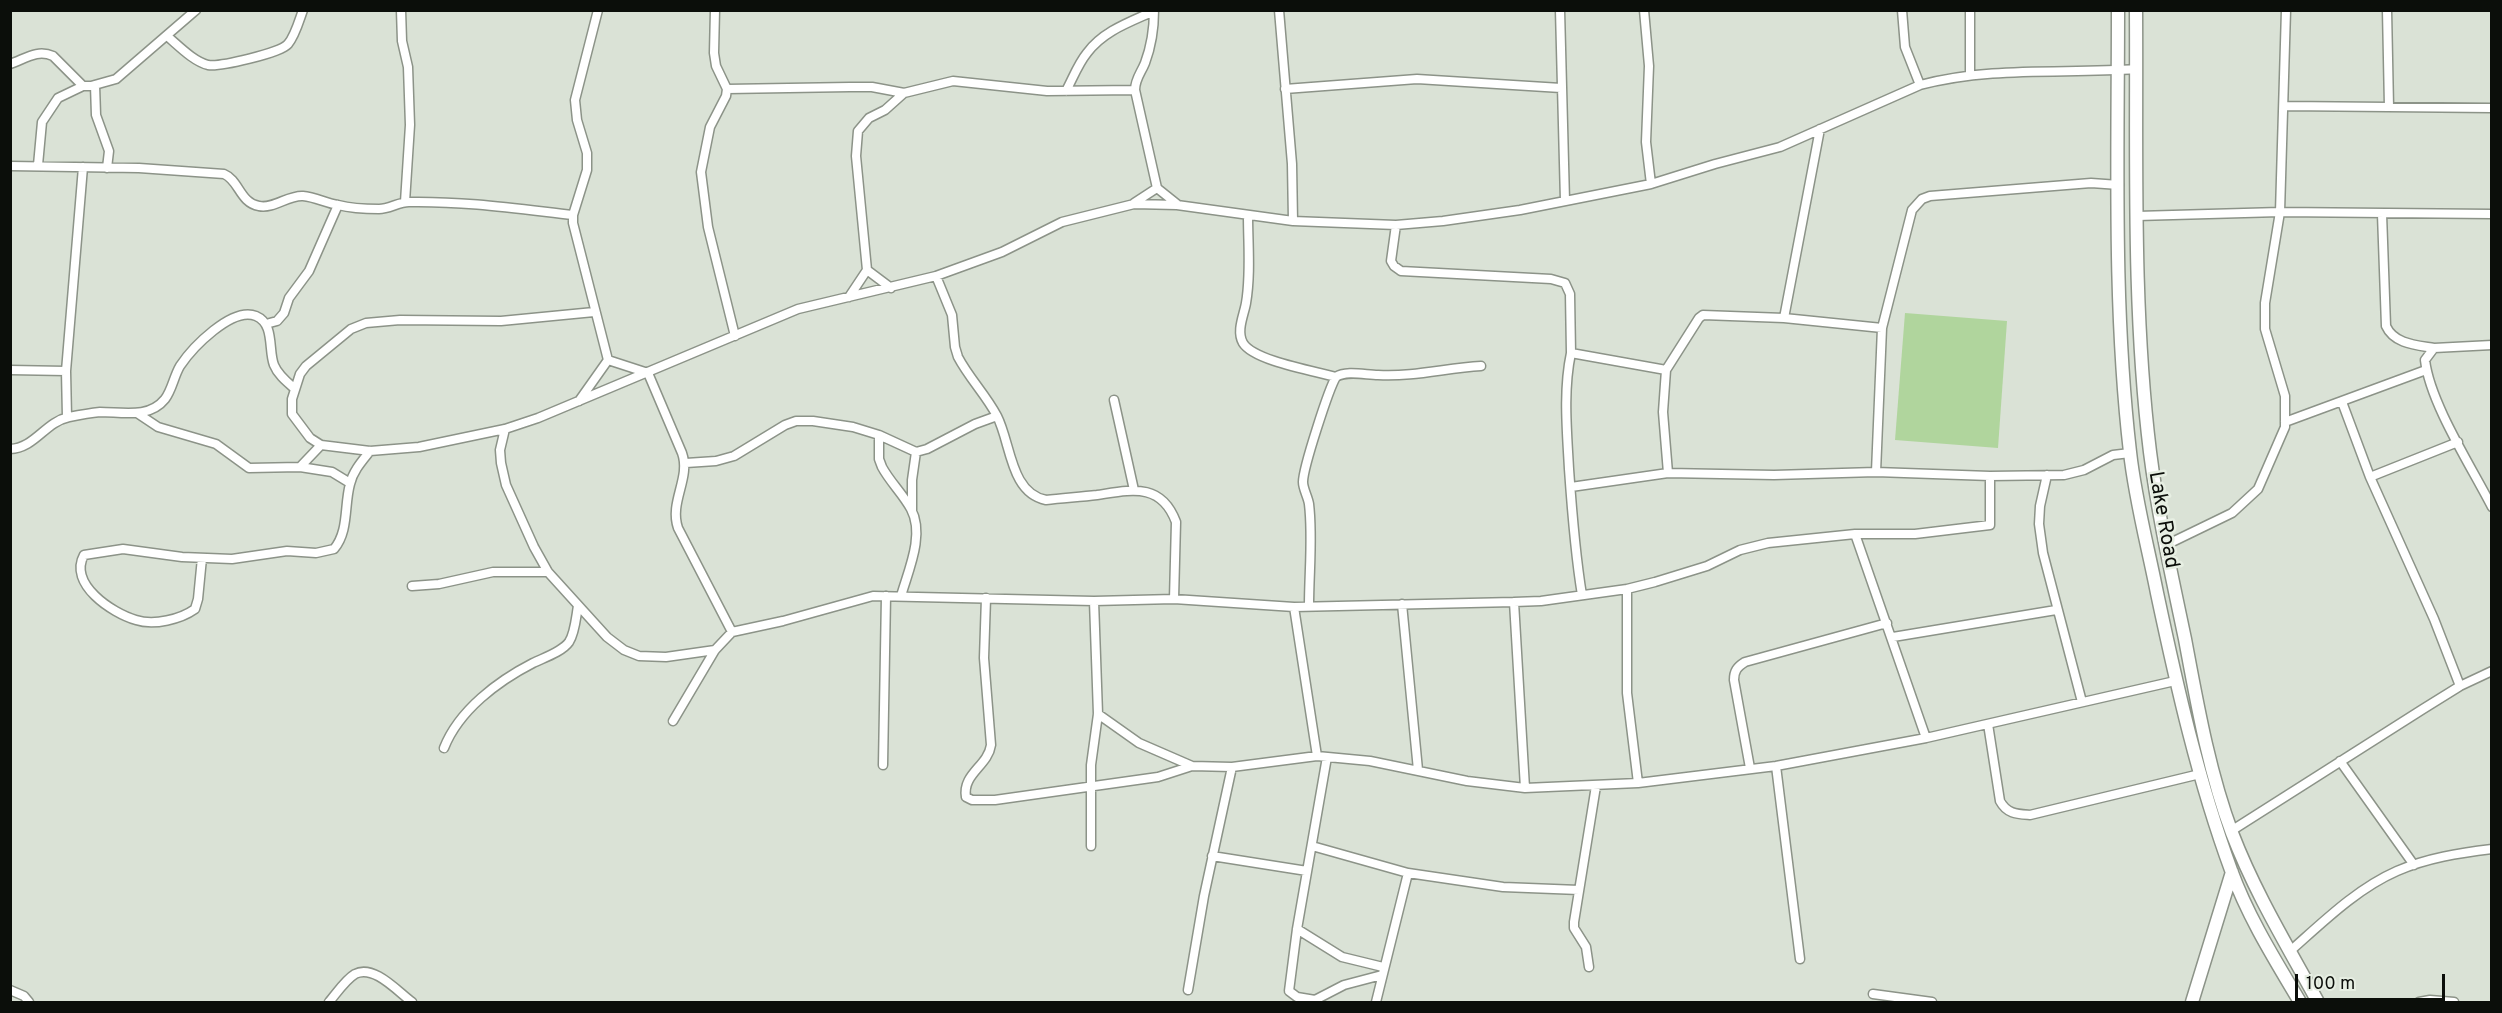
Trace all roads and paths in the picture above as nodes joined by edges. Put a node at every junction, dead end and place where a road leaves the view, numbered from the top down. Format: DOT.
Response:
graph roads {
  1 [pos="196,10"];
  2 [pos="303,10"];
  3 [pos="401,10"];
  4 [pos="598,10"];
  5 [pos="715,10"];
  6 [pos="1279,10"];
  7 [pos="1560,10"];
  8 [pos="1644,10"];
  9 [pos="1902,10"];
  10 [pos="1970,10"];
  11 [pos="2118,10"];
  12 [pos="2136,10"];
  13 [pos="2286,10"];
  14 [pos="2387,10"];
  15 [pos="1154,11"];
  16 [pos="166,36"];
  17 [pos="10,64"];
  18 [pos="2136,69"];
  19 [pos="2118,70"];
  20 [pos="1970,75"];
  21 [pos="95,85"];
  22 [pos="1920,85"];
  23 [pos="83,86"];
  24 [pos="1561,88"];
  25 [pos="727,89"];
  26 [pos="1285,89"];
  27 [pos="1135,90"];
  28 [pos="1066,91"];
  29 [pos="904,93"];
  30 [pos="2285,106"];
  31 [pos="2390,107"];
  32 [pos="2492,108"];
  33 [pos="1820,129"];
  34 [pos="38,165"];
  35 [pos="10,166"];
  36 [pos="83,167"];
  37 [pos="107,168"];
  38 [pos="1651,184"];
  39 [pos="2119,185"];
  40 [pos="1157,188"];
  41 [pos="1566,201"];
  42 [pos="405,202"];
  43 [pos="1134,204"];
  44 [pos="338,205"];
  45 [pos="1177,205"];
  46 [pos="2280,212"];
  47 [pos="2382,214"];
  48 [pos="2492,214"];
  49 [pos="573,215"];
  50 [pos="1248,215"];
  51 [pos="2137,216"];
  52 [pos="1293,221"];
  53 [pos="1396,225"];
  54 [pos="867,270"];
  55 [pos="936,276"];
  56 [pos="891,288"];
  57 [pos="849,297"];
  58 [pos="594,312"];
  59 [pos="1784,318"];
  60 [pos="266,324"];
  61 [pos="1882,328"];
  62 [pos="735,336"];
  63 [pos="2492,345"];
  64 [pos="2434,348"];
  65 [pos="1571,353"];
  66 [pos="608,360"];
  67 [pos="1481,366"];
  68 [pos="10,370"];
  69 [pos="1666,370"];
  70 [pos="2426,370"];
  71 [pos="66,371"];
  72 [pos="648,373"];
  73 [pos="1336,377"];
  74 [pos="295,389"];
  75 [pos="1114,400"];
  76 [pos="578,402"];
  77 [pos="2342,402"];
  78 [pos="136,413"];
  79 [pos="997,416"];
  80 [pos="67,417"];
  81 [pos="2285,422"];
  82 [pos="505,429"];
  83 [pos="879,435"];
  84 [pos="2458,441"];
  85 [pos="321,445"];
  86 [pos="10,449"];
  87 [pos="370,451"];
  88 [pos="916,452"];
  89 [pos="2130,453"];
  90 [pos="686,463"];
  91 [pos="300,467"];
  92 [pos="1876,472"];
  93 [pos="1668,473"];
  94 [pos="1990,476"];
  95 [pos="2047,476"];
  96 [pos="2370,477"];
  97 [pos="350,483"];
  98 [pos="1570,487"];
  99 [pos="1134,490"];
  100 [pos="2492,507"];
  101 [pos="912,510"];
  102 [pos="1855,534"];
  103 [pos="2166,545"];
  104 [pos="202,558"];
  105 [pos="548,572"];
  106 [pos="412,586"];
  107 [pos="1627,588"];
  108 [pos="1582,595"];
  109 [pos="886,596"];
  110 [pos="901,596"];
  111 [pos="986,598"];
  112 [pos="1174,599"];
  113 [pos="1094,601"];
  114 [pos="1514,602"];
  115 [pos="1402,604"];
  116 [pos="578,606"];
  117 [pos="1309,606"];
  118 [pos="1294,607"];
  119 [pos="2056,610"];
  120 [pos="1887,623"];
  121 [pos="732,632"];
  122 [pos="1893,637"];
  123 [pos="715,650"];
  124 [pos="2492,671"];
  125 [pos="2175,681"];
  126 [pos="2460,686"];
  127 [pos="2082,702"];
  128 [pos="1098,714"];
  129 [pos="674,721"];
  130 [pos="1988,724"];
  131 [pos="1926,738"];
  132 [pos="444,748"];
  133 [pos="1317,756"];
  134 [pos="1327,757"];
  135 [pos="2340,761"];
  136 [pos="883,765"];
  137 [pos="1192,766"];
  138 [pos="1776,766"];
  139 [pos="1232,767"];
  140 [pos="1750,768"];
  141 [pos="1418,770"];
  142 [pos="2200,774"];
  143 [pos="1638,783"];
  144 [pos="1091,786"];
  145 [pos="1596,786"];
  146 [pos="1525,788"];
  147 [pos="2231,831"];
  148 [pos="1091,846"];
  149 [pos="1312,846"];
  150 [pos="2492,849"];
  151 [pos="1212,856"];
  152 [pos="2414,865"];
  153 [pos="1307,870"];
  154 [pos="1408,873"];
  155 [pos="2232,873"];
  156 [pos="1579,890"];
  157 [pos="1297,929"];
  158 [pos="2289,952"];
  159 [pos="1800,959"];
  160 [pos="1589,966"];
  161 [pos="1383,971"];
  162 [pos="10,990"];
  163 [pos="1188,990"];
  164 [pos="1873,994"];
  165 [pos="29,1002"];
  166 [pos="329,1002"];
  167 [pos="412,1002"];
  168 [pos="1376,1002"];
  169 [pos="1932,1002"];
  170 [pos="2192,1002"];
  171 [pos="2300,1002"];
  172 [pos="2319,1002"];
  173 [pos="2419,1002"];
  174 [pos="2454,1002"];
  1 -- 16 [label="street"];
  2 -- 16 [label="street"];
  3 -- 42 [label="street"];
  4 -- 49 [label="street"];
  5 -- 25 [label="street"];
  6 -- 26 [label="street"];
  7 -- 24 [label="street"];
  8 -- 38 [label="street"];
  9 -- 22 [label="street"];
  10 -- 20 [label="street"];
  11 -- 19 [label="main road, Lake Road"];
  12 -- 18 [label="main road, Lake Road"];
  13 -- 30 [label="street"];
  14 -- 31 [label="street"];
  15 -- 27 [label="street"];
  15 -- 28 [label="street"];
  16 -- 21 [label="street"];
  17 -- 23 [label="street"];
  18 -- 19 [label="street"];
  18 -- 51 [label="main road, Lake Road"];
  19 -- 20 [label="street"];
  19 -- 39 [label="main road, Lake Road"];
  20 -- 22 [label="street"];
  21 -- 23 [label="street"];
  21 -- 37 [label="street"];
  22 -- 33 [label="street"];
  23 -- 34 [label="street"];
  24 -- 26 [label="street"];
  24 -- 41 [label="street"];
  25 -- 29 [label="street"];
  25 -- 62 [label="street"];
  26 -- 52 [label="street"];
  27 -- 28 [label="street"];
  27 -- 40 [label="street"];
  28 -- 29 [label="street"];
  29 -- 54 [label="street"];
  30 -- 31 [label="street"];
  30 -- 46 [label="street"];
  31 -- 32 [label="street"];
  33 -- 38 [label="street"];
  33 -- 59 [label="street"];
  34 -- 35 [label="street"];
  34 -- 36 [label="street"];
  36 -- 37 [label="street"];
  36 -- 71 [label="street"];
  37 -- 44 [label="street"];
  38 -- 41 [label="street"];
  39 -- 61 [label="street"];
  39 -- 89 [label="main road, Lake Road"];
  40 -- 43 [label="street"];
  40 -- 45 [label="street"];
  41 -- 53 [label="street"];
  42 -- 44 [label="street"];
  42 -- 49 [label="street"];
  43 -- 45 [label="street"];
  43 -- 55 [label="street"];
  44 -- 60 [label="street"];
  45 -- 50 [label="street"];
  46 -- 47 [label="street"];
  46 -- 51 [label="street"];
  46 -- 81 [label="street"];
  47 -- 48 [label="street"];
  47 -- 64 [label="street"];
  49 -- 58 [label="street"];
  50 -- 52 [label="street"];
  50 -- 73 [label="street"];
  51 -- 103 [label="main road, Lake Road"];
  52 -- 53 [label="street"];
  53 -- 65 [label="street"];
  54 -- 56 [label="street"];
  54 -- 57 [label="street"];
  55 -- 56 [label="street"];
  55 -- 79 [label="street"];
  56 -- 57 [label="street"];
  57 -- 62 [label="street"];
  58 -- 66 [label="street"];
  58 -- 74 [label="street"];
  59 -- 61 [label="street"];
  59 -- 69 [label="street"];
  60 -- 74 [label="street"];
  60 -- 78 [label="street"];
  61 -- 92 [label="street"];
  62 -- 72 [label="street"];
  63 -- 64 [label="street"];
  64 -- 70 [label="street"];
  65 -- 69 [label="street"];
  65 -- 98 [label="street"];
  66 -- 72 [label="street"];
  66 -- 76 [label="street"];
  67 -- 73 [label="street"];
  68 -- 71 [label="street"];
  69 -- 93 [label="street"];
  70 -- 77 [label="street"];
  70 -- 84 [label="street"];
  71 -- 80 [label="street"];
  72 -- 76 [label="street"];
  72 -- 90 [label="street"];
  73 -- 117 [label="street"];
  74 -- 85 [label="street"];
  75 -- 99 [label="street"];
  76 -- 82 [label="street"];
  77 -- 81 [label="street"];
  77 -- 96 [label="street"];
  78 -- 80 [label="street"];
  78 -- 91 [label="street"];
  79 -- 88 [label="street"];
  79 -- 99 [label="street"];
  80 -- 86 [label="street"];
  81 -- 103 [label="street"];
  82 -- 87 [label="street"];
  82 -- 105 [label="street"];
  83 -- 88 [label="street"];
  83 -- 90 [label="street"];
  83 -- 101 [label="street"];
  84 -- 96 [label="street"];
  84 -- 100 [label="street"];
  85 -- 87 [label="street"];
  85 -- 91 [label="street"];
  87 -- 97 [label="street"];
  88 -- 101 [label="street"];
  89 -- 95 [label="street"];
  89 -- 125 [label="main road, Lake Road"];
  90 -- 121 [label="street"];
  91 -- 97 [label="street"];
  92 -- 93 [label="street"];
  92 -- 94 [label="street"];
  93 -- 98 [label="street"];
  94 -- 95 [label="street"];
  94 -- 102 [label="street"];
  95 -- 119 [label="street"];
  96 -- 126 [label="street"];
  97 -- 104 [label="street"];
  98 -- 108 [label="street"];
  99 -- 112 [label="street"];
  101 -- 110 [label="street"];
  102 -- 107 [label="street"];
  102 -- 120 [label="street"];
  103 -- 147 [label="main road, Lake Road"];
  104 -- 104 [label="street"];
  105 -- 106 [label="street"];
  105 -- 116 [label="street"];
  107 -- 108 [label="street"];
  107 -- 143 [label="street"];
  108 -- 114 [label="street"];
  109 -- 110 [label="street"];
  109 -- 121 [label="street"];
  109 -- 136 [label="street"];
  110 -- 111 [label="street"];
  111 -- 113 [label="street"];
  111 -- 144 [label="street"];
  112 -- 113 [label="street"];
  112 -- 118 [label="street"];
  113 -- 128 [label="street"];
  114 -- 115 [label="street"];
  114 -- 146 [label="street"];
  115 -- 117 [label="street"];
  115 -- 141 [label="street"];
  116 -- 123 [label="street"];
  116 -- 132 [label="street"];
  117 -- 118 [label="street"];
  118 -- 133 [label="street"];
  119 -- 122 [label="street"];
  119 -- 127 [label="street"];
  120 -- 122 [label="street"];
  120 -- 140 [label="street"];
  121 -- 123 [label="street"];
  122 -- 131 [label="street"];
  123 -- 129 [label="street"];
  124 -- 126 [label="street"];
  125 -- 127 [label="street"];
  125 -- 142 [label="main road, Lake Road"];
  126 -- 135 [label="street"];
  127 -- 130 [label="street"];
  128 -- 137 [label="street"];
  128 -- 144 [label="street"];
  130 -- 131 [label="street"];
  130 -- 142 [label="street"];
  131 -- 138 [label="street"];
  133 -- 134 [label="street"];
  133 -- 139 [label="street"];
  134 -- 141 [label="street"];
  134 -- 149 [label="street"];
  135 -- 147 [label="street"];
  135 -- 152 [label="street"];
  137 -- 139 [label="street"];
  137 -- 144 [label="street"];
  138 -- 140 [label="street"];
  138 -- 159 [label="street"];
  139 -- 151 [label="street"];
  140 -- 143 [label="street"];
  141 -- 146 [label="street"];
  142 -- 155 [label="main road, Lake Road"];
  143 -- 145 [label="street"];
  144 -- 148 [label="street"];
  145 -- 146 [label="street"];
  145 -- 156 [label="street"];
  147 -- 158 [label="main road, Lake Road"];
  149 -- 153 [label="street"];
  149 -- 154 [label="street"];
  150 -- 152 [label="street"];
  151 -- 153 [label="street"];
  151 -- 163 [label="street"];
  152 -- 158 [label="street"];
  153 -- 157 [label="street"];
  154 -- 156 [label="street"];
  154 -- 161 [label="street"];
  155 -- 170 [label="main road"];
  155 -- 171 [label="main road, Lake Road"];
  156 -- 160 [label="street"];
  157 -- 161 [label="street"];
  157 -- 161 [label="street"];
  158 -- 172 [label="main road, Lake Road"];
  161 -- 168 [label="street"];
  162 -- 165 [label="street"];
  164 -- 169 [label="street"];
  166 -- 167 [label="street"];
  173 -- 174 [label="street"];
}
